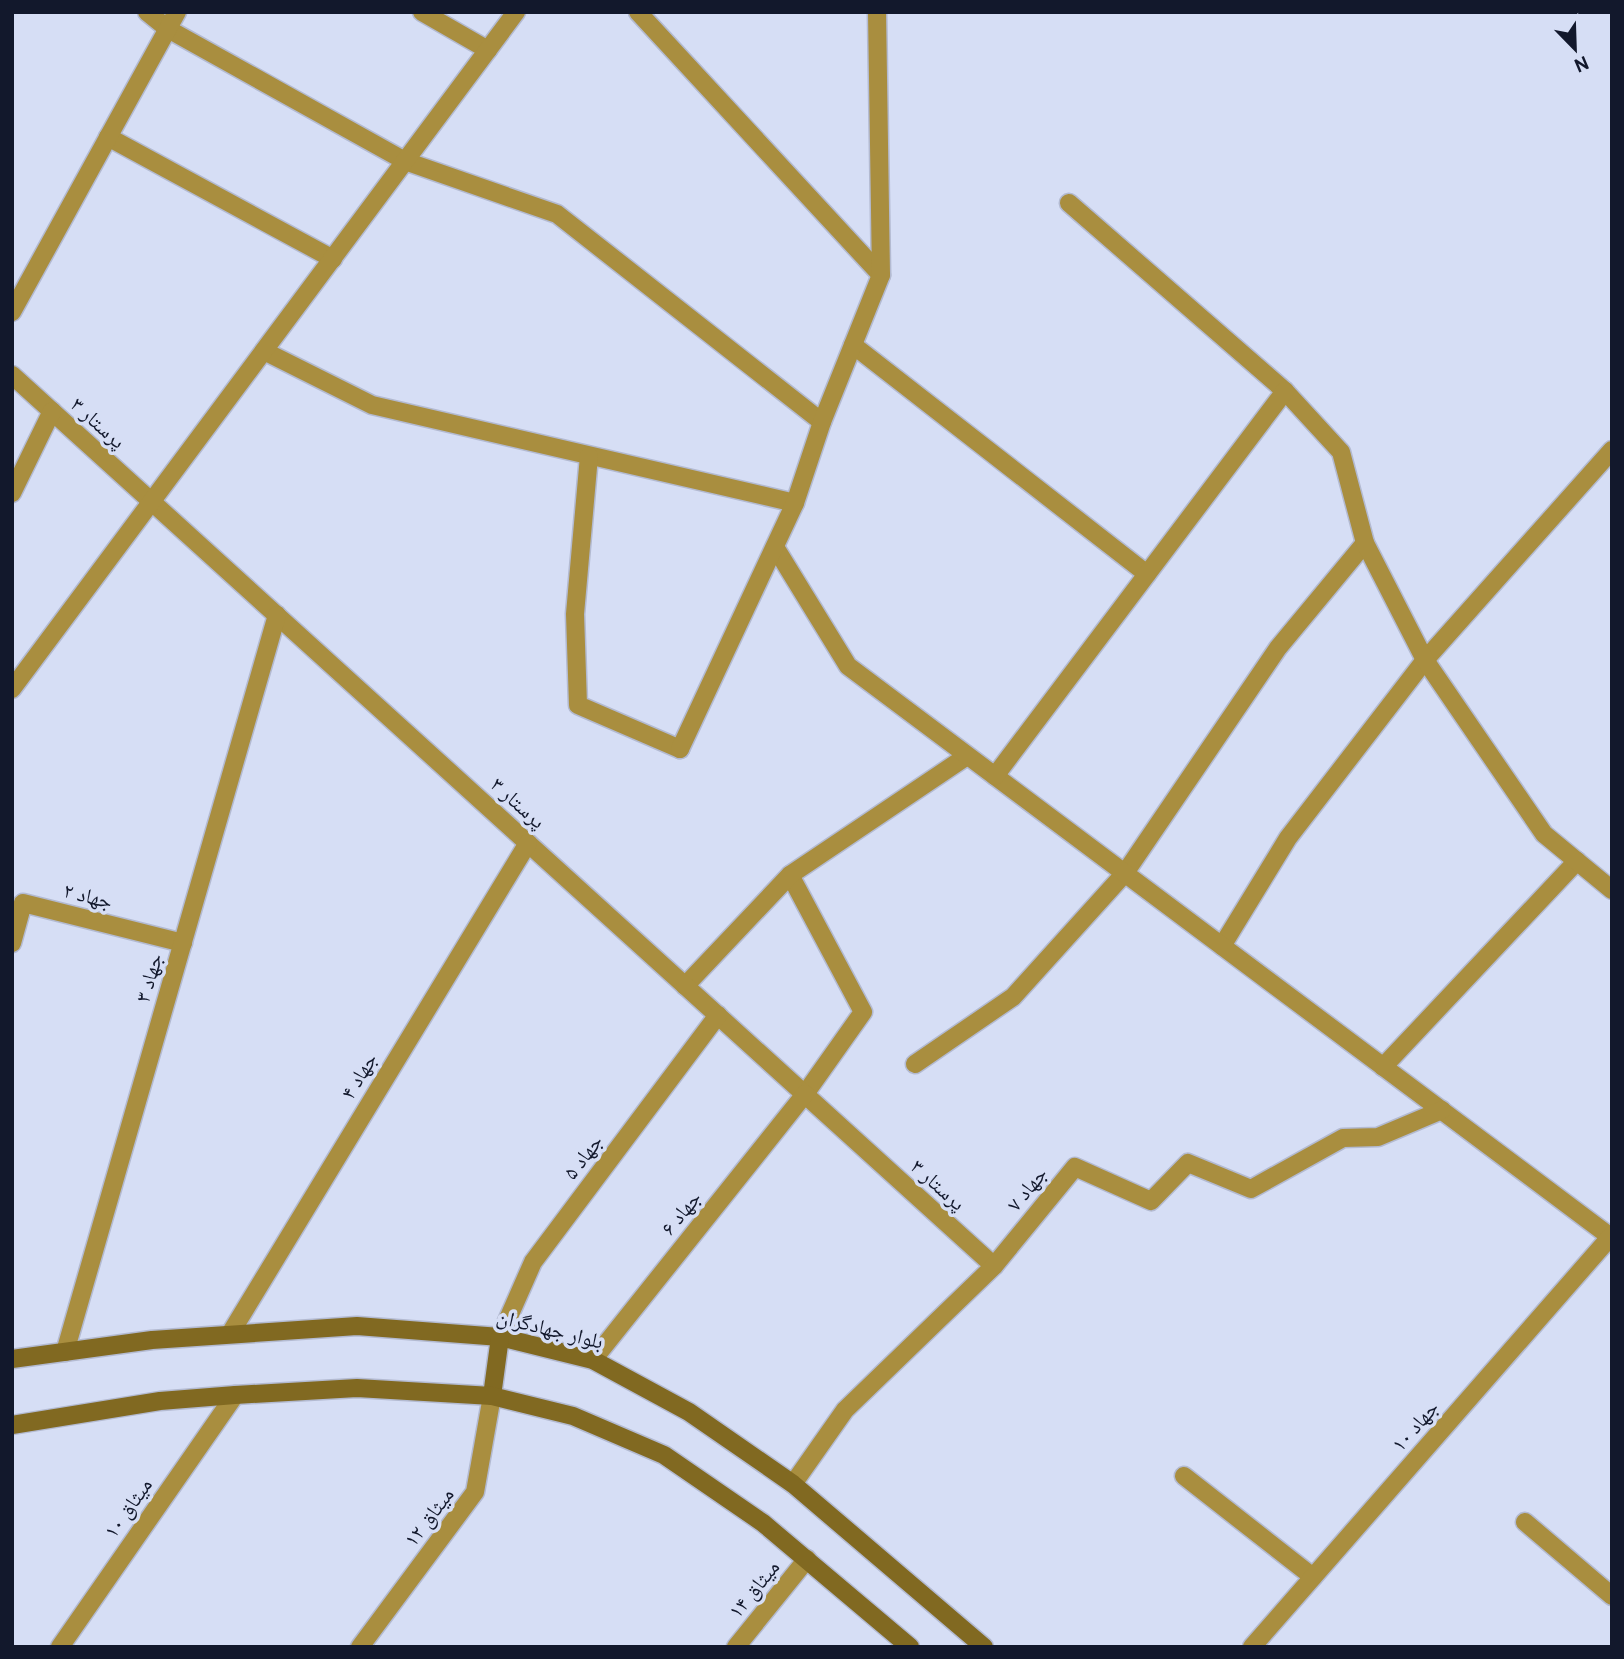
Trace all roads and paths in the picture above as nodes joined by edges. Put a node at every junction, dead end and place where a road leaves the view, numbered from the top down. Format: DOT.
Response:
graph roads {
  1 [pos="147,12"];
  2 [pos="177,12"];
  3 [pos="422,12"];
  4 [pos="516,12"];
  5 [pos="638,12"];
  6 [pos="877,12"];
  7 [pos="168,29"];
  8 [pos="488,50"];
  9 [pos="108,137"];
  10 [pos="405,162"];
  11 [pos="1069,203"];
  12 [pos="332,259"];
  13 [pos="881,275"];
  14 [pos="12,312"];
  15 [pos="853,345"];
  16 [pos="264,351"];
  17 [pos="12,375"];
  18 [pos="1285,391"];
  19 [pos="52,411"];
  20 [pos="822,422"];
  21 [pos="1612,450"];
  22 [pos="589,456"];
  23 [pos="12,493"];
  24 [pos="152,502"];
  25 [pos="794,503"];
  26 [pos="1365,544"];
  27 [pos="775,547"];
  28 [pos="1147,574"];
  29 [pos="277,615"];
  30 [pos="1425,660"];
  31 [pos="12,689"];
  32 [pos="967,755"];
  33 [pos="995,776"];
  34 [pos="528,843"];
  35 [pos="1577,861"];
  36 [pos="1125,873"];
  37 [pos="790,875"];
  38 [pos="1612,890"];
  39 [pos="12,943"];
  40 [pos="183,943"];
  41 [pos="1222,946"];
  42 [pos="685,986"];
  43 [pos="718,1015"];
  44 [pos="915,1064"];
  45 [pos="1383,1067"];
  46 [pos="805,1094"];
  47 [pos="1442,1110"];
  48 [pos="1611,1237"];
  49 [pos="994,1266"];
  50 [pos="230,1334"];
  51 [pos="500,1337"];
  52 [pos="65,1352"];
  53 [pos="12,1359"];
  54 [pos="593,1360"];
  55 [pos="235,1395"];
  56 [pos="492,1396"];
  57 [pos="12,1425"];
  58 [pos="1184,1476"];
  59 [pos="793,1484"];
  60 [pos="1525,1522"];
  61 [pos="807,1559"];
  62 [pos="1313,1577"];
  63 [pos="1612,1596"];
  64 [pos="60,1647"];
  65 [pos="360,1647"];
  66 [pos="736,1647"];
  67 [pos="910,1647"];
  68 [pos="984,1647"];
  69 [pos="1252,1647"];
  1 -- 7 [label="street"];
  2 -- 7 [label="street"];
  3 -- 8 [label="street"];
  4 -- 8 [label="street"];
  5 -- 13 [label="street"];
  6 -- 13 [label="street"];
  7 -- 9 [label="street"];
  7 -- 10 [label="street"];
  8 -- 10 [label="street"];
  9 -- 12 [label="street"];
  9 -- 14 [label="street"];
  10 -- 12 [label="street"];
  10 -- 20 [label="street"];
  11 -- 18 [label="street"];
  12 -- 16 [label="street"];
  13 -- 15 [label="street"];
  15 -- 20 [label="street"];
  15 -- 28 [label="street"];
  16 -- 22 [label="street"];
  16 -- 24 [label="street"];
  17 -- 19 [label="street, پرستار ۳"];
  18 -- 26 [label="street"];
  18 -- 28 [label="street"];
  19 -- 23 [label="street"];
  19 -- 24 [label="street, پرستار ۳"];
  20 -- 25 [label="street"];
  21 -- 30 [label="street"];
  22 -- 25 [label="street"];
  22 -- 27 [label="street"];
  24 -- 29 [label="street, پرستار ۳"];
  24 -- 31 [label="street"];
  25 -- 27 [label="street"];
  26 -- 30 [label="street"];
  26 -- 36 [label="street"];
  27 -- 32 [label="street"];
  28 -- 33 [label="street"];
  29 -- 34 [label="street, پرستار ۳"];
  29 -- 40 [label="street, جهاد ۳"];
  30 -- 35 [label="street"];
  30 -- 41 [label="street"];
  32 -- 33 [label="street"];
  32 -- 37 [label="street"];
  33 -- 36 [label="street"];
  34 -- 42 [label="street, پرستار ۳"];
  34 -- 50 [label="street, جهاد ۴"];
  35 -- 38 [label="street"];
  35 -- 45 [label="street"];
  36 -- 41 [label="street"];
  36 -- 44 [label="street"];
  37 -- 42 [label="street"];
  37 -- 46 [label="street, جهاد ۶"];
  39 -- 40 [label="street, جهاد ۲"];
  40 -- 52 [label="street, جهاد ۳"];
  41 -- 45 [label="street"];
  42 -- 43 [label="street, پرستار ۳"];
  43 -- 46 [label="street, پرستار ۳"];
  43 -- 51 [label="street, جهاد ۵"];
  45 -- 47 [label="street"];
  46 -- 49 [label="street, پرستار ۳"];
  46 -- 54 [label="street, جهاد ۶"];
  47 -- 48 [label="street"];
  47 -- 49 [label="street, جهاد ۷"];
  48 -- 62 [label="street, جهاد ۱۰"];
  49 -- 59 [label="street, جهاد ۷"];
  50 -- 51 [label="main road, بلوار جهادگران"];
  50 -- 52 [label="main road, بلوار جهادگران"];
  51 -- 54 [label="main road, بلوار جهادگران"];
  51 -- 56 [label="main road"];
  52 -- 53 [label="main road, بلوار جهادگران"];
  54 -- 59 [label="main road, بلوار جهادگران"];
  55 -- 56 [label="main road"];
  55 -- 57 [label="main road"];
  55 -- 64 [label="street, میثاق ۱۰"];
  56 -- 61 [label="main road"];
  56 -- 65 [label="street, میثاق ۱۲"];
  58 -- 62 [label="street"];
  59 -- 68 [label="main road, بلوار جهادگران"];
  60 -- 63 [label="street"];
  61 -- 66 [label="street, میثاق ۱۴"];
  61 -- 67 [label="main road"];
  62 -- 69 [label="street, جهاد ۱۰"];
}
